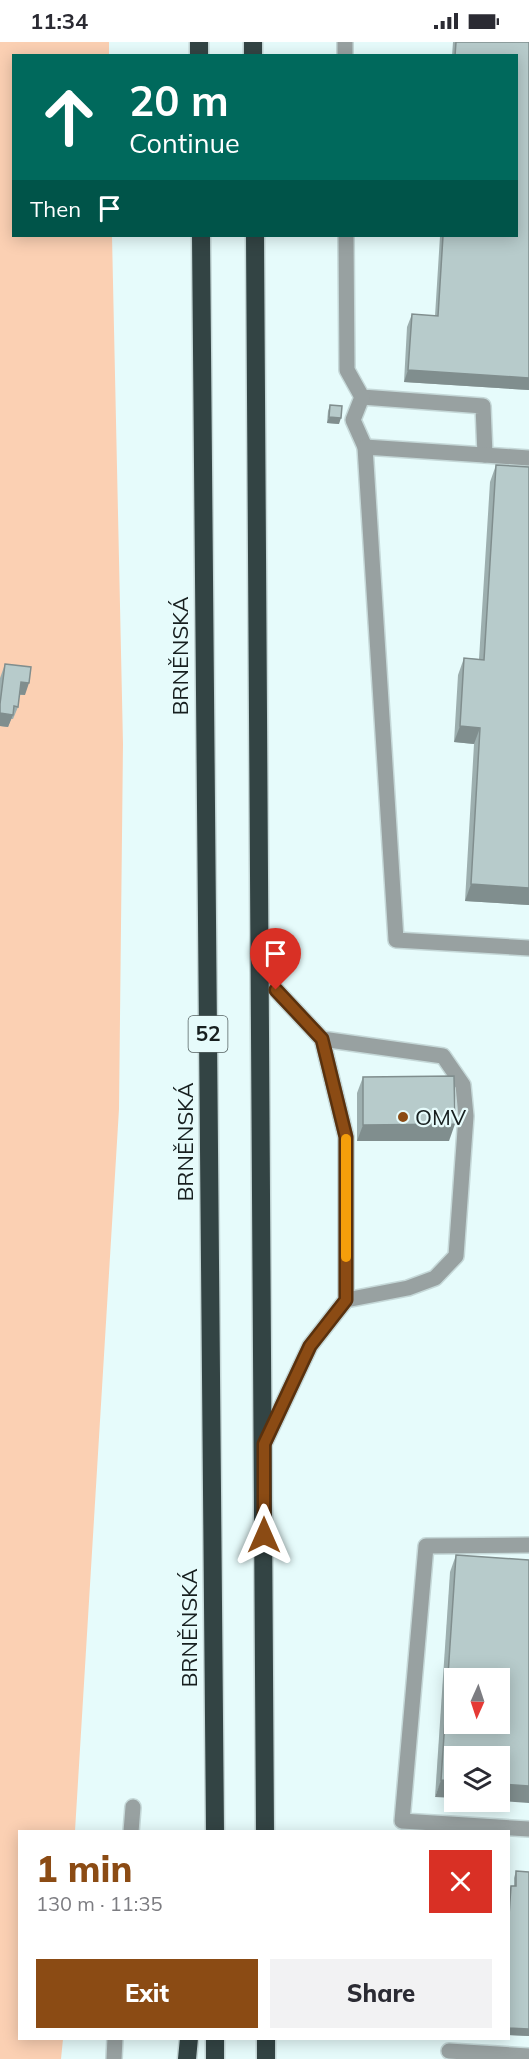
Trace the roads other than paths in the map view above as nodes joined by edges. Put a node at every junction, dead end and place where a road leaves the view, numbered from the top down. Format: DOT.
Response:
graph roads {
  1 [pos="201,237"];
  2 [pos="255,237"];
  3 [pos="346,237"];
  4 [pos="362,397"];
  5 [pos="365,447"];
  6 [pos="484,455"];
  7 [pos="529,458"];
  8 [pos="529,948"];
  9 [pos="261,974"];
  10 [pos="322,1039"];
  11 [pos="346,1300"];
  12 [pos="264,1444"];
  13 [pos="529,1545"];
  14 [pos="133,1807"];
  15 [pos="529,1829"];
  16 [pos="131,1830"];
  17 [pos="215,1830"];
  18 [pos="265,1830"];
  19 [pos="115,2040"];
  20 [pos="189,2040"];
  21 [pos="215,2040"];
  22 [pos="266,2040"];
  23 [pos="449,2051"];
  24 [pos="529,2056"];
  25 [pos="114,2059"];
  26 [pos="187,2059"];
  27 [pos="215,2059"];
  28 [pos="266,2059"];
  1 -- 17 [label="highway, BRNĚNSKÁ / 52"];
  2 -- 9 [label="highway, 52"];
  3 -- 4 [label="lane"];
  4 -- 5 [label="lane"];
  4 -- 6 [label="lane"];
  5 -- 6 [label="lane"];
  5 -- 8 [label="lane"];
  6 -- 7 [label="lane"];
  9 -- 10 [label="lane"];
  9 -- 12 [label="highway, 52"];
  10 -- 11 [label="lane"];
  10 -- 11 [label="lane"];
  11 -- 12 [label="lane"];
  12 -- 18 [label="highway, 52"];
  13 -- 15 [label="lane"];
  14 -- 16 [label="lane"];
  19 -- 25 [label="lane"];
  20 -- 26 [label="highway"];
  21 -- 27 [label="highway"];
  22 -- 28 [label="highway"];
  23 -- 24 [label="lane"];
}
